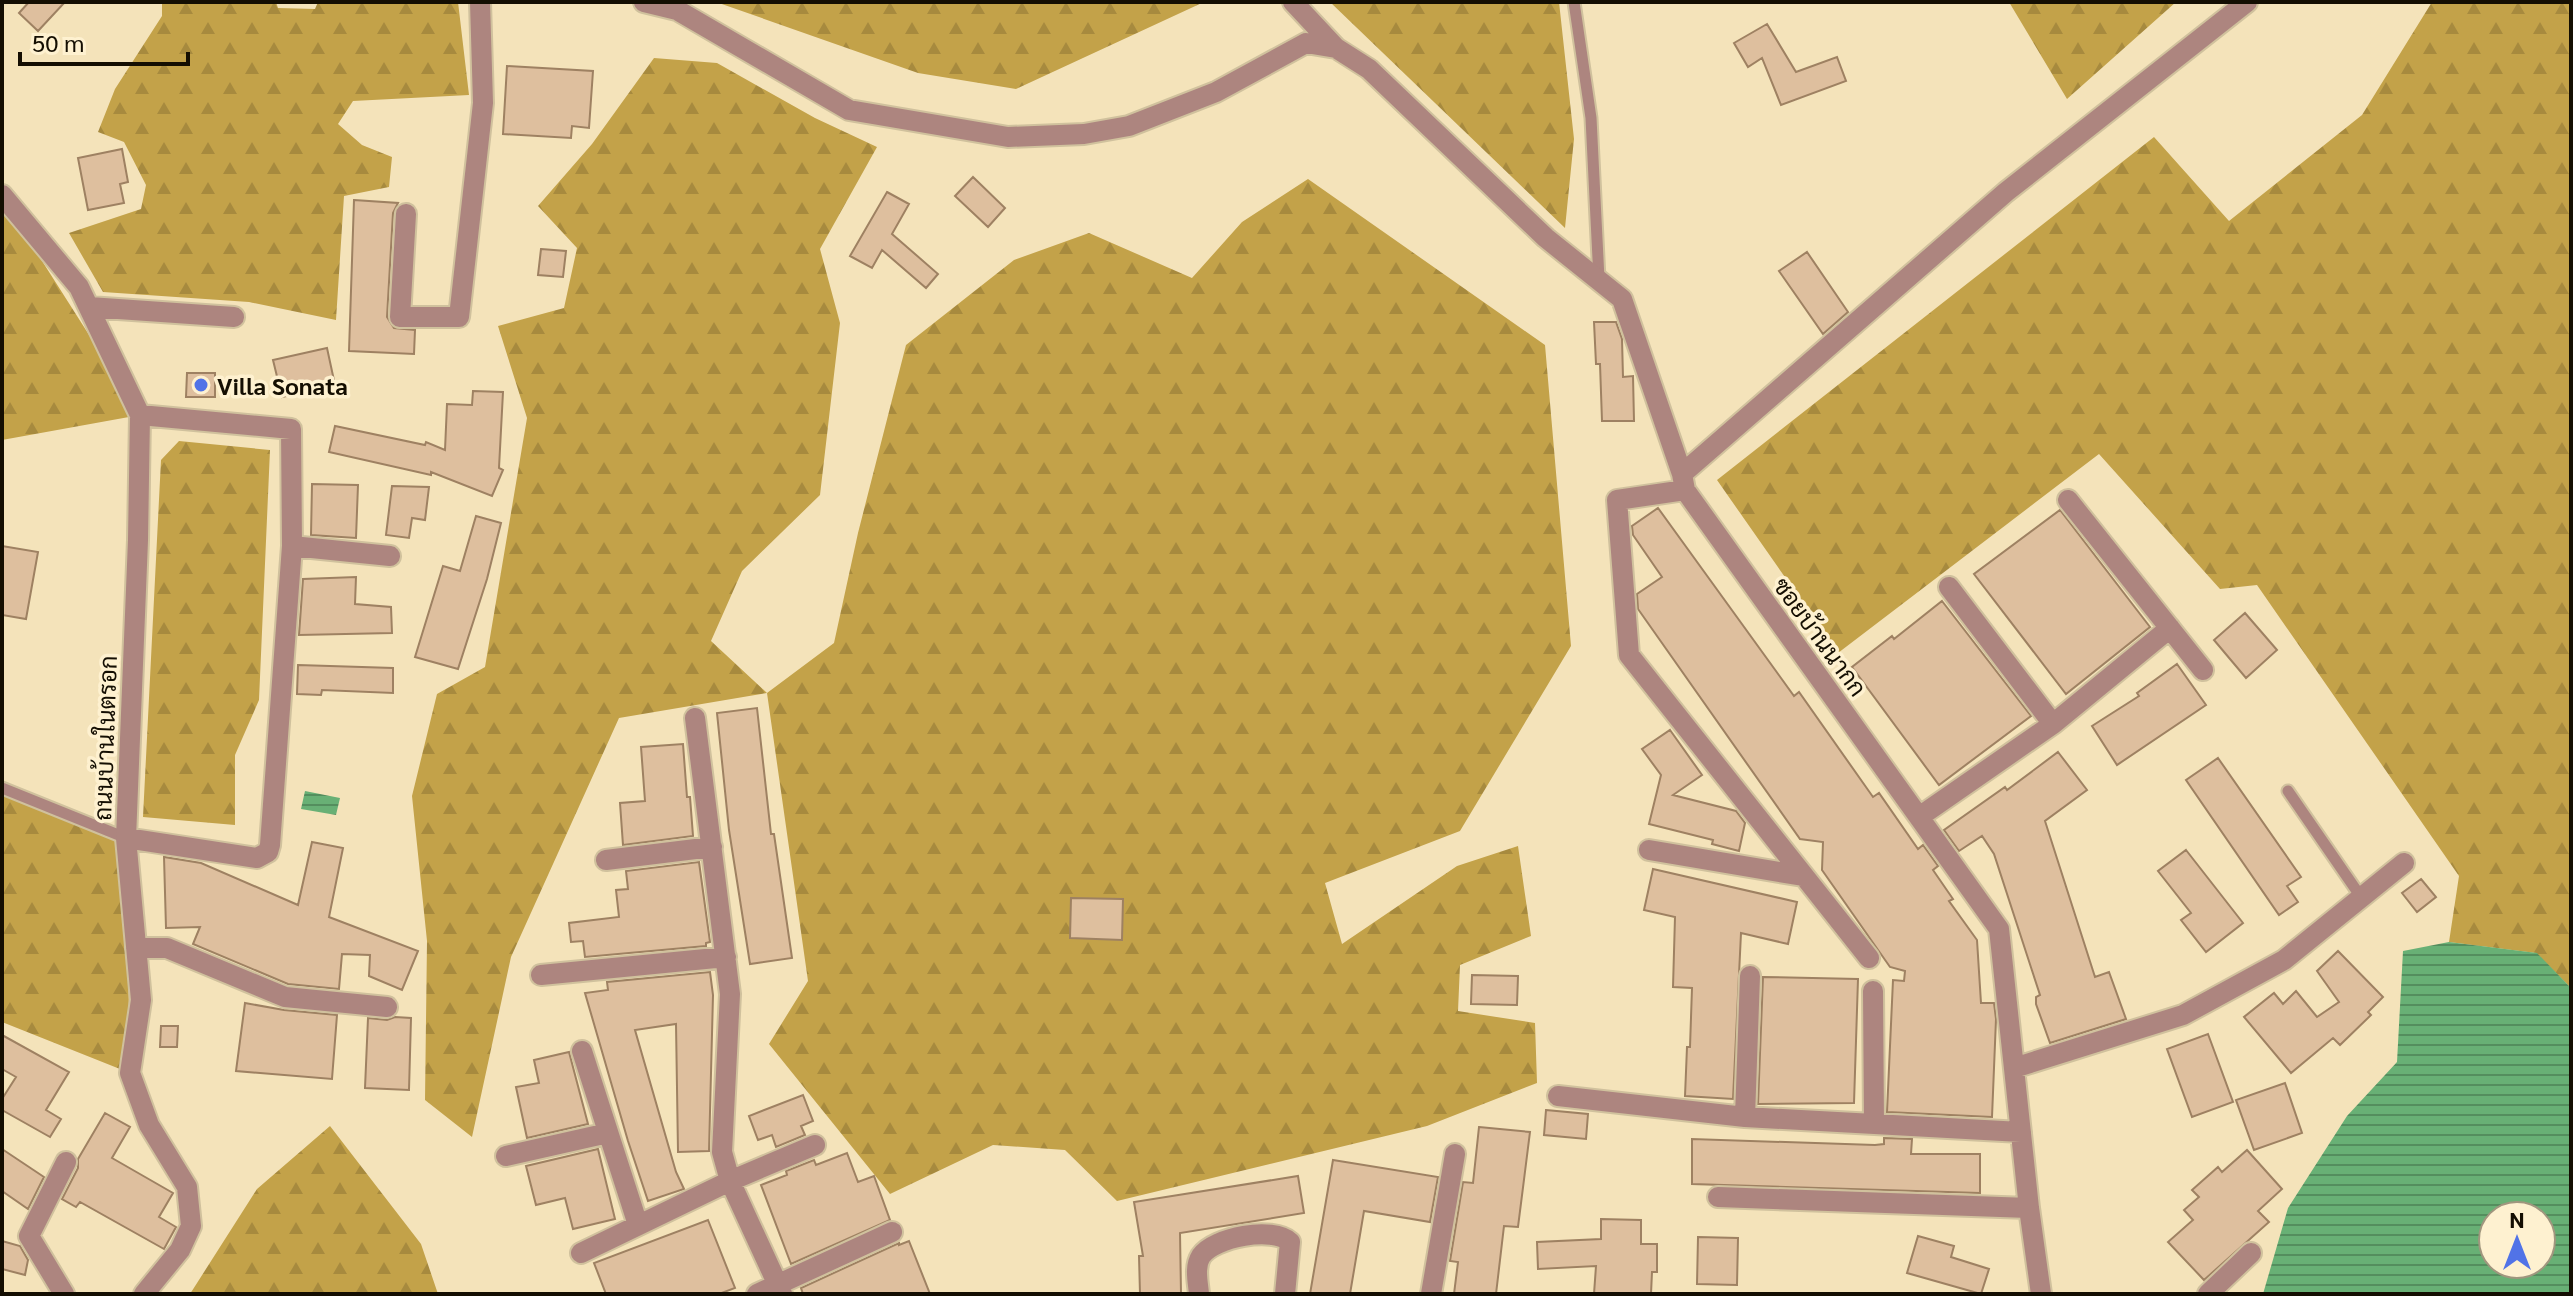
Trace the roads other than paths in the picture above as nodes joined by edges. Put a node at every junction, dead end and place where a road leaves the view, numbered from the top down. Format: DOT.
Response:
graph roads {
  1 [pos="480,2"];
  2 [pos="644,2"];
  3 [pos="1293,2"];
  4 [pos="1574,2"];
  5 [pos="2247,2"];
  6 [pos="1336,48"];
  7 [pos="2,195"];
  8 [pos="406,214"];
  9 [pos="1599,279"];
  10 [pos="89,307"];
  11 [pos="234,317"];
  12 [pos="140,415"];
  13 [pos="1684,482"];
  14 [pos="2068,500"];
  15 [pos="292,546"];
  16 [pos="390,556"];
  17 [pos="1949,587"];
  18 [pos="2170,628"];
  19 [pos="2203,670"];
  20 [pos="695,718"];
  21 [pos="2053,724"];
  22 [pos="2,788"];
  23 [pos="2288,791"];
  24 [pos="1919,817"];
  25 [pos="126,838"];
  26 [pos="712,847"];
  27 [pos="1649,850"];
  28 [pos="606,860"];
  29 [pos="2404,863"];
  30 [pos="1803,876"];
  31 [pos="2361,897"];
  32 [pos="136,948"];
  33 [pos="726,957"];
  34 [pos="1869,958"];
  35 [pos="541,975"];
  36 [pos="1750,976"];
  37 [pos="1873,991"];
  38 [pos="387,1007"];
  39 [pos="582,1051"];
  40 [pos="2014,1068"];
  41 [pos="1558,1096"];
  42 [pos="1745,1117"];
  43 [pos="1874,1123"];
  44 [pos="2021,1132"];
  45 [pos="608,1133"];
  46 [pos="815,1145"];
  47 [pos="1455,1154"];
  48 [pos="506,1156"];
  49 [pos="66,1162"];
  50 [pos="730,1181"];
  51 [pos="1718,1197"];
  52 [pos="2029,1208"];
  53 [pos="638,1225"];
  54 [pos="892,1232"];
  55 [pos="581,1253"];
  56 [pos="2251,1253"];
  57 [pos="780,1289"];
  58 [pos="64,1294"];
  59 [pos="144,1294"];
  60 [pos="757,1294"];
  61 [pos="1199,1294"];
  62 [pos="1285,1294"];
  63 [pos="1431,1294"];
  64 [pos="2041,1294"];
  65 [pos="2208,1294"];
  1 -- 8 [label="street"];
  2 -- 6 [label="street"];
  3 -- 6 [label="street, ซอยบ้านนากก"];
  4 -- 9 [label="lane"];
  5 -- 13 [label="street"];
  6 -- 9 [label="street, ซอยบ้านนากก"];
  7 -- 10 [label="street, ถนนบ้านในตรอก"];
  9 -- 13 [label="street, ซอยบ้านนากก"];
  10 -- 11 [label="street"];
  10 -- 12 [label="street, ถนนบ้านในตรอก"];
  12 -- 15 [label="street"];
  12 -- 25 [label="street, ถนนบ้านในตรอก"];
  13 -- 24 [label="street, ซอยบ้านนากก"];
  13 -- 30 [label="street"];
  14 -- 18 [label="street"];
  15 -- 16 [label="street"];
  15 -- 25 [label="street"];
  17 -- 21 [label="street"];
  18 -- 19 [label="street"];
  18 -- 21 [label="street"];
  20 -- 26 [label="street"];
  21 -- 24 [label="street"];
  22 -- 25 [label="lane"];
  23 -- 31 [label="lane"];
  24 -- 40 [label="street, ซอยบ้านนากก"];
  25 -- 32 [label="street, ถนนบ้านในตรอก"];
  26 -- 28 [label="street"];
  26 -- 33 [label="street"];
  27 -- 30 [label="street"];
  29 -- 31 [label="street"];
  30 -- 34 [label="street"];
  31 -- 40 [label="street"];
  32 -- 38 [label="street"];
  32 -- 59 [label="street, ถนนบ้านในตรอก"];
  33 -- 35 [label="street"];
  33 -- 50 [label="street"];
  36 -- 42 [label="street"];
  37 -- 43 [label="street"];
  39 -- 45 [label="street"];
  40 -- 44 [label="street, ซอยบ้านนากก"];
  41 -- 42 [label="street"];
  42 -- 43 [label="street"];
  43 -- 44 [label="street"];
  44 -- 52 [label="street, ซอยบ้านนากก"];
  45 -- 48 [label="street"];
  45 -- 53 [label="street"];
  46 -- 50 [label="street"];
  47 -- 63 [label="street"];
  49 -- 58 [label="street"];
  50 -- 53 [label="street"];
  50 -- 57 [label="street"];
  51 -- 52 [label="street"];
  52 -- 64 [label="street, ซอยบ้านนากก"];
  53 -- 55 [label="street"];
  54 -- 57 [label="street"];
  56 -- 65 [label="street"];
  57 -- 60 [label="street"];
  61 -- 62 [label="street"];
}
